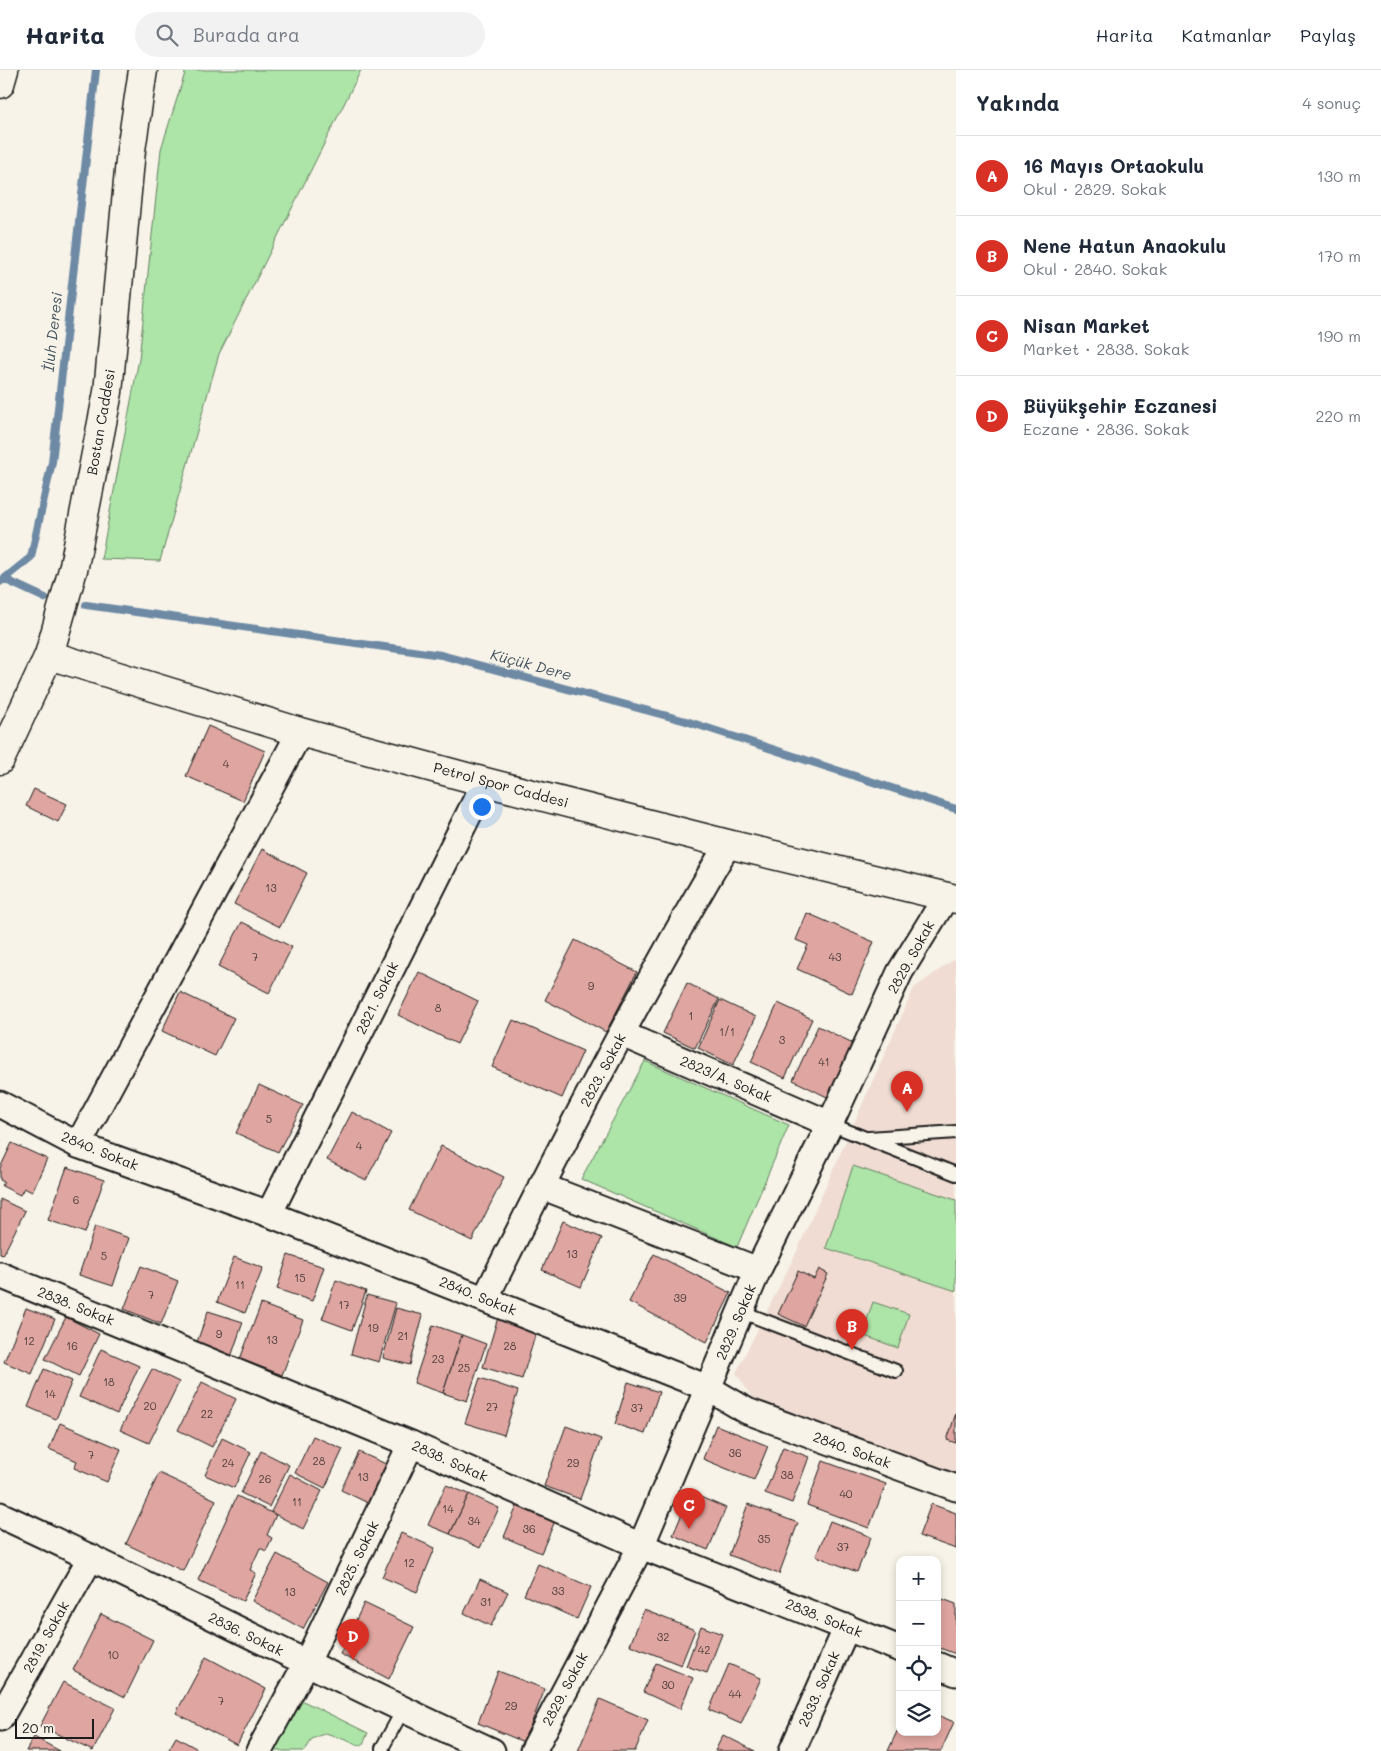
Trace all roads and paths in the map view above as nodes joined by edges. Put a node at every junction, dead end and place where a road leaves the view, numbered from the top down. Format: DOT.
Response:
graph roads {
  1 [pos="4,70"];
  2 [pos="143,70"];
  3 [pos="0,84"];
  4 [pos="49,655"];
  5 [pos="300,732"];
  6 [pos="0,760"];
  7 [pos="485,782"];
  8 [pos="728,844"];
  9 [pos="951,898"];
  10 [pos="622,1034"];
  11 [pos="0,1104"];
  12 [pos="830,1124"];
  13 [pos="956,1132"];
  14 [pos="864,1138"];
  15 [pos="78,1145"];
  16 [pos="956,1174"];
  17 [pos="541,1186"];
  18 [pos="269,1214"];
  19 [pos="758,1270"];
  20 [pos="0,1275"];
  21 [pos="485,1299"];
  22 [pos="742,1312"];
  23 [pos="896,1372"];
  24 [pos="708,1388"];
  25 [pos="411,1444"];
  26 [pos="956,1488"];
  27 [pos="0,1515"];
  28 [pos="641,1546"];
  29 [pos="91,1557"];
  30 [pos="847,1626"];
  31 [pos="896,1647"];
  32 [pos="306,1664"];
  33 [pos="941,1667"];
  34 [pos="956,1673"];
  35 [pos="403,1710"];
  36 [pos="0,1718"];
  37 [pos="259,1751"];
  38 [pos="383,1751"];
  39 [pos="492,1751"];
  40 [pos="533,1751"];
  41 [pos="792,1751"];
  1 -- 3 [label="street"];
  2 -- 4 [label="street, Bostan Caddesi"];
  4 -- 5 [label="street, Petrol Spor Caddesi"];
  4 -- 6 [label="street, Bostan Caddesi"];
  5 -- 7 [label="street, Petrol Spor Caddesi"];
  5 -- 15 [label="street"];
  7 -- 8 [label="street, Petrol Spor Caddesi"];
  7 -- 18 [label="street, 2821. Sokak"];
  8 -- 9 [label="street, Petrol Spor Caddesi"];
  8 -- 10 [label="street, 2823. Sokak"];
  9 -- 12 [label="street, 2829. Sokak"];
  10 -- 12 [label="street, 2823/A. Sokak"];
  10 -- 17 [label="street, 2823. Sokak"];
  11 -- 15 [label="street, 2840. Sokak"];
  12 -- 14 [label="lane"];
  12 -- 19 [label="street, 2829. Sokak"];
  13 -- 14 [label="lane"];
  14 -- 16 [label="lane"];
  15 -- 18 [label="street, 2840. Sokak"];
  17 -- 19 [label="street"];
  17 -- 21 [label="street, 2823. Sokak"];
  18 -- 21 [label="street, 2840. Sokak"];
  19 -- 22 [label="street, 2829. Sokak"];
  20 -- 25 [label="street, 2838. Sokak"];
  21 -- 24 [label="street, 2840. Sokak"];
  22 -- 23 [label="lane"];
  22 -- 24 [label="street, 2829. Sokak"];
  24 -- 26 [label="street, 2840. Sokak"];
  24 -- 28 [label="street, 2829. Sokak"];
  25 -- 28 [label="street, 2838. Sokak"];
  25 -- 32 [label="street, 2825. Sokak"];
  27 -- 29 [label="street, 2836. Sokak"];
  28 -- 30 [label="street, 2838. Sokak"];
  28 -- 40 [label="street, 2829. Sokak"];
  29 -- 32 [label="street, 2836. Sokak"];
  29 -- 36 [label="street, 2819. Sokak"];
  30 -- 31 [label="street, 2838. Sokak"];
  30 -- 41 [label="street, 2833. Sokak"];
  32 -- 35 [label="street, 2836. Sokak"];
  32 -- 37 [label="street, 2825. Sokak"];
  33 -- 34 [label="street"];
  35 -- 38 [label="lane"];
  35 -- 39 [label="street, 2836. Sokak"];
}
